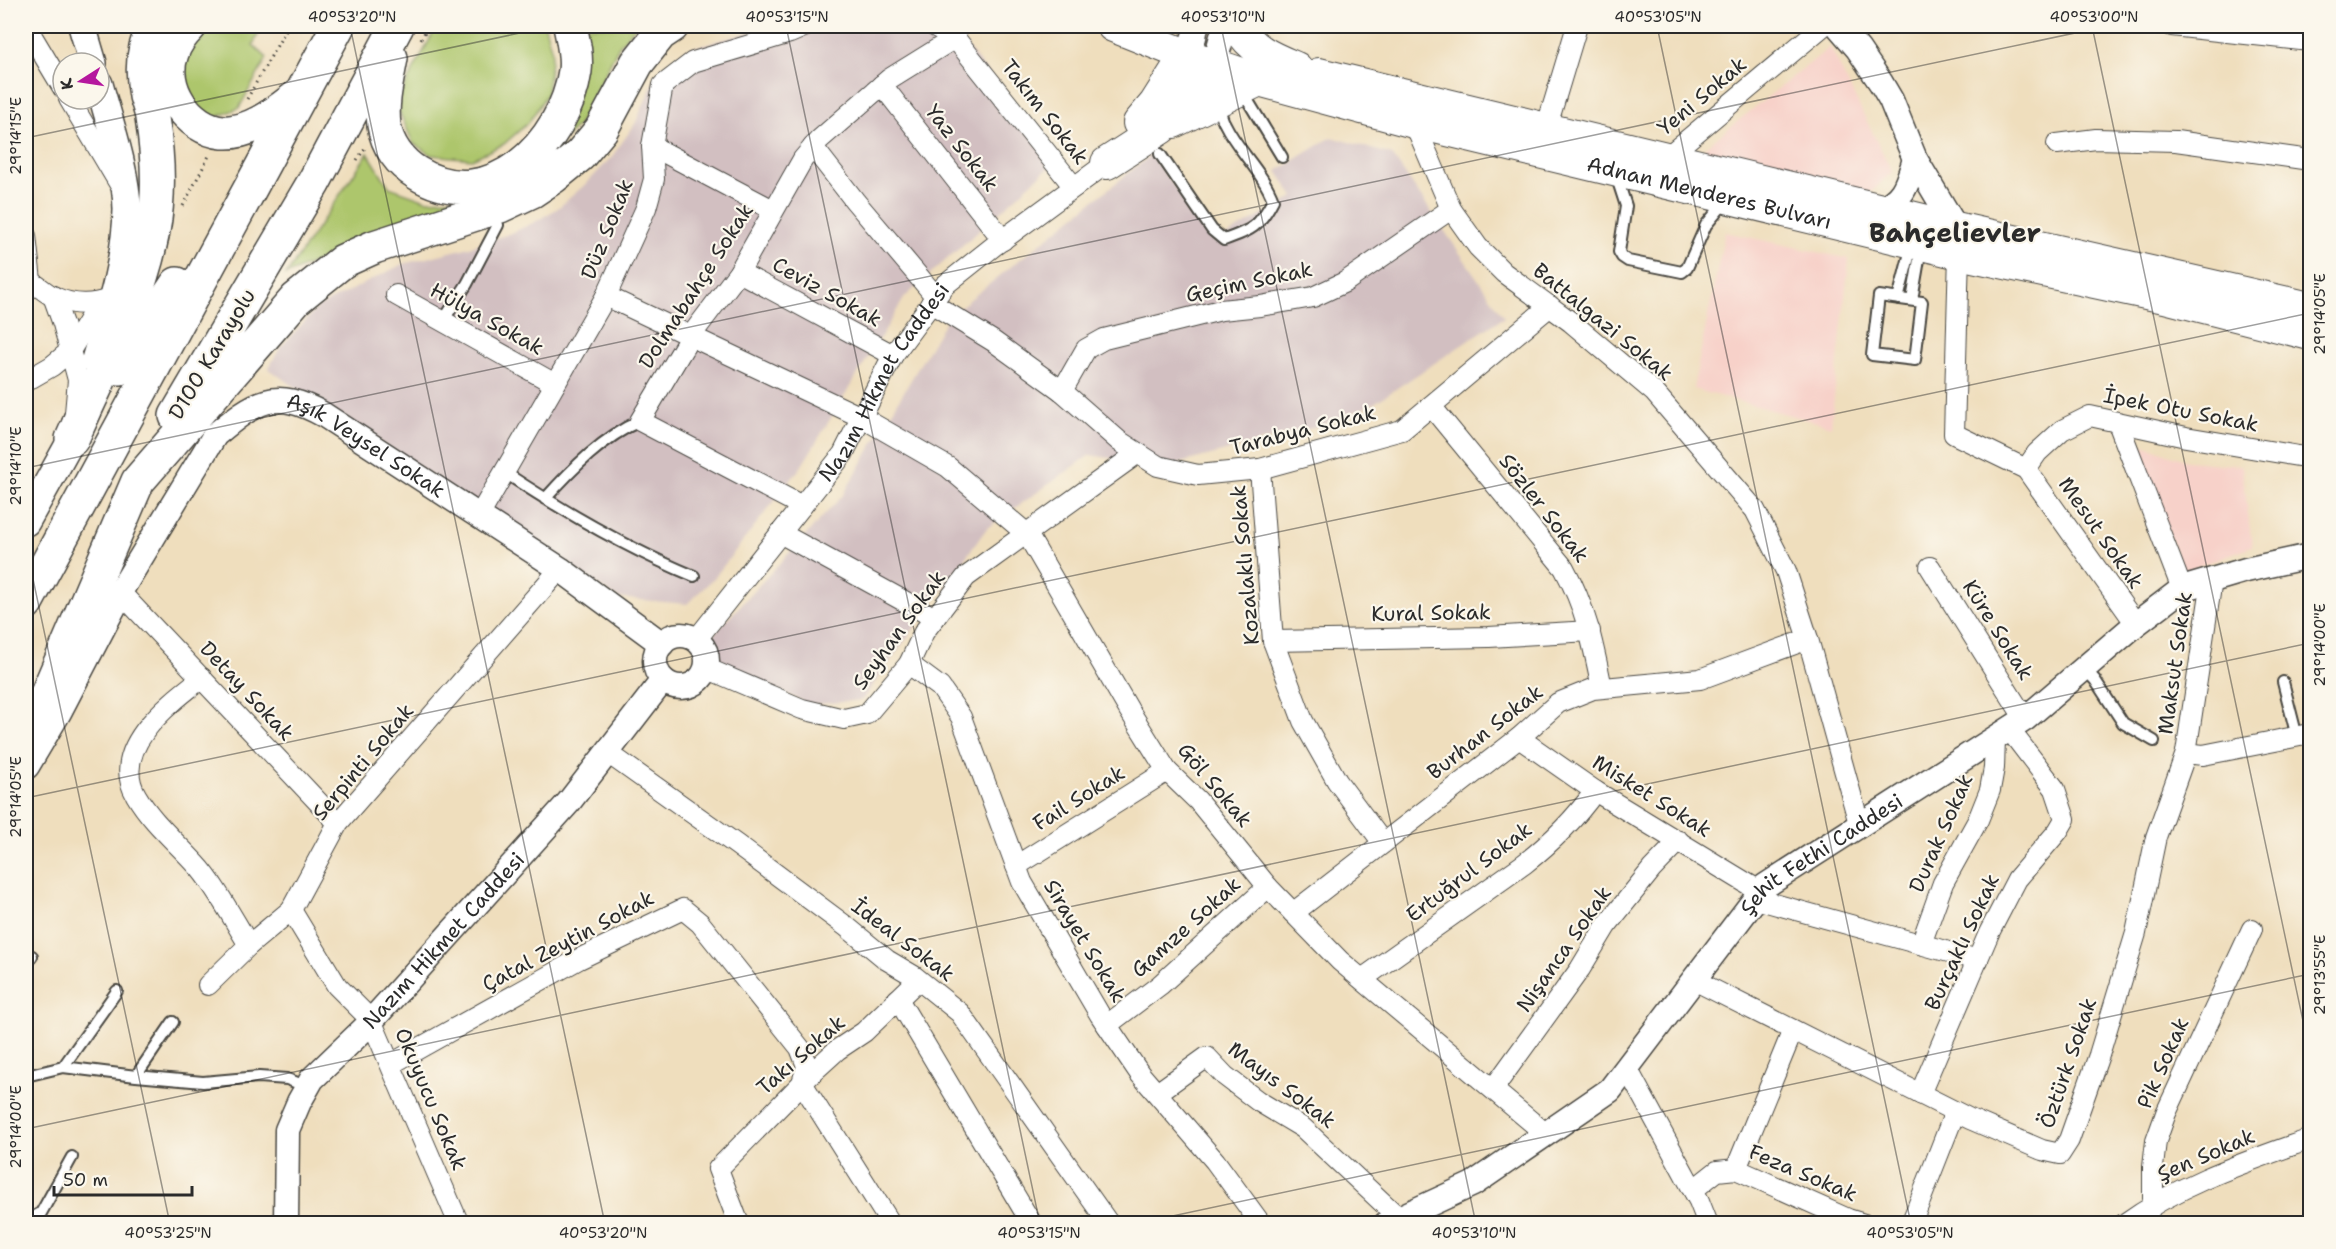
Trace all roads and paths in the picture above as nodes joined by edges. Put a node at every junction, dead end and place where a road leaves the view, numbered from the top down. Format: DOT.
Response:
graph roads {
  1 [pos="26,26"];
  2 [pos="154,26"];
  3 [pos="190,26"];
  4 [pos="288,26"];
  5 [pos="338,26"];
  6 [pos="397,26"];
  7 [pos="570,26"];
  8 [pos="672,26"];
  9 [pos="806,26"];
  10 [pos="934,26"];
  11 [pos="1113,26"];
  12 [pos="1576,26"];
  13 [pos="1823,26"];
  14 [pos="1838,26"];
  15 [pos="2172,26"];
  16 [pos="1213,37"];
  17 [pos="956,38"];
  18 [pos="2310,41"];
  19 [pos="51,68"];
  20 [pos="882,86"];
  21 [pos="1239,90"];
  22 [pos="299,95"];
  23 [pos="246,100"];
  24 [pos="76,111"];
  25 [pos="106,111"];
  26 [pos="1414,122"];
  27 [pos="1546,129"];
  28 [pos="277,139"];
  29 [pos="1160,141"];
  30 [pos="2057,144"];
  31 [pos="652,146"];
  32 [pos="813,147"];
  33 [pos="1282,157"];
  34 [pos="1667,157"];
  35 [pos="1915,159"];
  36 [pos="2310,160"];
  37 [pos="1107,163"];
  38 [pos="1615,172"];
  39 [pos="1074,188"];
  40 [pos="124,193"];
  41 [pos="1728,198"];
  42 [pos="1451,209"];
  43 [pos="1880,209"];
  44 [pos="773,210"];
  45 [pos="498,225"];
  46 [pos="26,236"];
  47 [pos="1003,240"];
  48 [pos="1917,243"];
  49 [pos="1962,246"];
  50 [pos="739,272"];
  51 [pos="28,280"];
  52 [pos="396,295"];
  53 [pos="53,296"];
  54 [pos="606,296"];
  55 [pos="1898,299"];
  56 [pos="934,300"];
  57 [pos="1912,300"];
  58 [pos="106,301"];
  59 [pos="1550,306"];
  60 [pos="2310,308"];
  61 [pos="443,321"];
  62 [pos="2310,334"];
  63 [pos="690,337"];
  64 [pos="70,351"];
  65 [pos="893,355"];
  66 [pos="26,381"];
  67 [pos="555,384"];
  68 [pos="1062,391"];
  69 [pos="1431,406"];
  70 [pos="861,417"];
  71 [pos="640,421"];
  72 [pos="2118,423"];
  73 [pos="72,439"];
  74 [pos="1138,453"];
  75 [pos="2310,458"];
  76 [pos="1260,469"];
  77 [pos="2026,469"];
  78 [pos="504,472"];
  79 [pos="138,481"];
  80 [pos="545,499"];
  81 [pos="802,506"];
  82 [pos="479,516"];
  83 [pos="26,522"];
  84 [pos="780,533"];
  85 [pos="1027,534"];
  86 [pos="2310,556"];
  87 [pos="1930,567"];
  88 [pos="560,569"];
  89 [pos="694,576"];
  90 [pos="2212,580"];
  91 [pos="2182,589"];
  92 [pos="120,592"];
  93 [pos="26,603"];
  94 [pos="935,618"];
  95 [pos="2136,624"];
  96 [pos="1590,631"];
  97 [pos="1808,639"];
  98 [pos="696,640"];
  99 [pos="1273,641"];
  100 [pos="662,644"];
  101 [pos="909,664"];
  102 [pos="706,668"];
  103 [pos="2084,668"];
  104 [pos="202,678"];
  105 [pos="663,680"];
  106 [pos="26,681"];
  107 [pos="2283,682"];
  108 [pos="1602,688"];
  109 [pos="2010,729"];
  110 [pos="2304,735"];
  111 [pos="1519,738"];
  112 [pos="2154,741"];
  113 [pos="26,743"];
  114 [pos="608,753"];
  115 [pos="2186,753"];
  116 [pos="26,765"];
  117 [pos="1167,771"];
  118 [pos="1594,791"];
  119 [pos="338,823"];
  120 [pos="1860,827"];
  121 [pos="1680,841"];
  122 [pos="1383,843"];
  123 [pos="1016,866"];
  124 [pos="1268,887"];
  125 [pos="1758,895"];
  126 [pos="291,910"];
  127 [pos="1293,913"];
  128 [pos="2252,929"];
  129 [pos="1921,944"];
  130 [pos="249,945"];
  131 [pos="1978,960"];
  132 [pos="1362,979"];
  133 [pos="918,980"];
  134 [pos="1694,980"];
  135 [pos="207,985"];
  136 [pos="117,991"];
  137 [pos="898,999"];
  138 [pos="371,1020"];
  139 [pos="173,1022"];
  140 [pos="1107,1025"];
  141 [pos="1793,1030"];
  142 [pos="391,1064"];
  143 [pos="63,1067"];
  144 [pos="1626,1068"];
  145 [pos="26,1076"];
  146 [pos="136,1076"];
  147 [pos="802,1083"];
  148 [pos="308,1087"];
  149 [pos="1493,1089"];
  150 [pos="1156,1093"];
  151 [pos="1920,1094"];
  152 [pos="1955,1112"];
  153 [pos="1546,1134"];
  154 [pos="2310,1138"];
  155 [pos="72,1157"];
  156 [pos="1736,1168"];
  157 [pos="1693,1190"];
  158 [pos="2153,1203"];
  159 [pos="26,1221"];
  160 [pos="1392,1221"];
  161 [pos="286,1224"];
  162 [pos="459,1224"];
  163 [pos="739,1224"];
  164 [pos="891,1224"];
  165 [pos="1032,1224"];
  166 [pos="1109,1224"];
  167 [pos="1261,1224"];
  168 [pos="1708,1224"];
  169 [pos="1864,1224"];
  170 [pos="1911,1224"];
  171 [pos="2124,1224"];
  172 [pos="2144,1224"];
  1 -- 19 [label="street"];
  2 -- 73 [label="highway"];
  3 -- 22 [label="highway"];
  4 -- 23 [label="path"];
  5 -- 22 [label="highway"];
  6 -- 7 [label="highway"];
  6 -- 79 [label="highway, D100 Karayolu"];
  8 -- 79 [label="highway"];
  9 -- 31 [label="street, Düz Sokak"];
  10 -- 17 [label="street"];
  11 -- 16 [label="main road, Adnan Menderes Bulvarı"];
  12 -- 27 [label="street"];
  13 -- 34 [label="street, Yeni Sokak"];
  14 -- 35 [label="street"];
  15 -- 18 [label="street"];
  16 -- 21 [label="main road, Adnan Menderes Bulvarı"];
  16 -- 27 [label="main road, Adnan Menderes Bulvarı"];
  16 -- 29 [label="main road"];
  16 -- 37 [label="main road"];
  17 -- 20 [label="street, Dolmabahçe Sokak"];
  17 -- 39 [label="street, Takım Sokak"];
  20 -- 32 [label="street, Dolmabahçe Sokak"];
  20 -- 47 [label="street, Yaz Sokak"];
  21 -- 26 [label="main road, Adnan Menderes Bulvarı"];
  21 -- 29 [label="main road"];
  21 -- 29 [label="lane"];
  21 -- 33 [label="lane"];
  22 -- 28 [label="highway"];
  24 -- 40 [label="street"];
  25 -- 40 [label="main road"];
  26 -- 38 [label="main road, Adnan Menderes Bulvarı"];
  26 -- 42 [label="street, Battalgazi Sokak"];
  27 -- 34 [label="main road, Adnan Menderes Bulvarı"];
  28 -- 73 [label="highway"];
  28 -- 93 [label="highway, D100 Karayolu"];
  29 -- 37 [label="main road"];
  30 -- 36 [label="street"];
  31 -- 44 [label="street"];
  31 -- 54 [label="street, Düz Sokak"];
  32 -- 44 [label="street, Dolmabahçe Sokak"];
  32 -- 56 [label="street, Tarabya Sokak"];
  34 -- 43 [label="main road, Adnan Menderes Bulvarı"];
  35 -- 43 [label="street"];
  35 -- 49 [label="street"];
  37 -- 39 [label="street, Nazım Hikmet Caddesi"];
  38 -- 41 [label="main road, Adnan Menderes Bulvarı"];
  38 -- 41 [label="lane"];
  39 -- 47 [label="street, Nazım Hikmet Caddesi"];
  40 -- 58 [label="main road"];
  41 -- 48 [label="main road, Adnan Menderes Bulvarı"];
  42 -- 59 [label="street, Battalgazi Sokak"];
  42 -- 68 [label="street, Geçim Sokak"];
  43 -- 49 [label="main road, Adnan Menderes Bulvarı"];
  44 -- 50 [label="street, Dolmabahçe Sokak"];
  45 -- 61 [label="lane"];
  46 -- 51 [label="street"];
  47 -- 56 [label="street, Nazım Hikmet Caddesi"];
  48 -- 49 [label="main road, Adnan Menderes Bulvarı"];
  48 -- 55 [label="lane"];
  48 -- 57 [label="lane"];
  49 -- 60 [label="main road, Adnan Menderes Bulvarı"];
  49 -- 62 [label="main road, Adnan Menderes Bulvarı"];
  49 -- 77 [label="street"];
  50 -- 63 [label="street, Dolmabahçe Sokak"];
  50 -- 65 [label="street, Ceviz Sokak"];
  51 -- 53 [label="street"];
  52 -- 61 [label="street, Hülya Sokak"];
  53 -- 58 [label="street"];
  53 -- 64 [label="street"];
  54 -- 63 [label="street, Göl Sokak"];
  54 -- 67 [label="street, Düz Sokak"];
  55 -- 57 [label="lane"];
  55 -- 57 [label="lane"];
  56 -- 65 [label="street, Nazım Hikmet Caddesi"];
  56 -- 68 [label="street, Tarabya Sokak"];
  58 -- 64 [label="street"];
  58 -- 73 [label="main road"];
  59 -- 69 [label="street, Tarabya Sokak"];
  59 -- 97 [label="street, Battalgazi Sokak"];
  61 -- 67 [label="street, Hülya Sokak"];
  63 -- 70 [label="street, Göl Sokak"];
  63 -- 71 [label="street, Dolmabahçe Sokak"];
  64 -- 66 [label="street"];
  64 -- 73 [label="street"];
  65 -- 70 [label="street, Nazım Hikmet Caddesi"];
  67 -- 78 [label="street, Düz Sokak"];
  68 -- 74 [label="street, Tarabya Sokak"];
  69 -- 76 [label="street, Tarabya Sokak"];
  69 -- 96 [label="street, Sözler Sokak"];
  70 -- 81 [label="street, Nazım Hikmet Caddesi"];
  70 -- 85 [label="street, Göl Sokak"];
  71 -- 80 [label="lane"];
  71 -- 81 [label="street"];
  72 -- 75 [label="street, İpek Otu Sokak"];
  72 -- 77 [label="street, İpek Otu Sokak"];
  72 -- 91 [label="street"];
  73 -- 83 [label="main road"];
  74 -- 76 [label="street, Tarabya Sokak"];
  74 -- 85 [label="street, Seyhan Sokak"];
  76 -- 99 [label="street, Kozalaklı Sokak"];
  77 -- 95 [label="street, Mesut Sokak"];
  78 -- 80 [label="lane"];
  78 -- 82 [label="street, Düz Sokak"];
  79 -- 106 [label="highway, D100 Karayolu"];
  79 -- 113 [label="highway"];
  80 -- 89 [label="lane"];
  81 -- 84 [label="street, Nazım Hikmet Caddesi"];
  82 -- 88 [label="street, Aşık Veysel Sokak"];
  82 -- 92 [label="street, Aşık Veysel Sokak"];
  84 -- 94 [label="street"];
  84 -- 98 [label="street, Nazım Hikmet Caddesi"];
  85 -- 94 [label="street, Seyhan Sokak"];
  85 -- 117 [label="street, Göl Sokak"];
  86 -- 90 [label="street, Şehit Fethi Caddesi"];
  87 -- 109 [label="street, Küre Sokak"];
  88 -- 100 [label="street, Aşık Veysel Sokak"];
  88 -- 119 [label="street, Serpinti Sokak"];
  90 -- 91 [label="street, Şehit Fethi Caddesi"];
  90 -- 115 [label="street, Maksut Sokak"];
  91 -- 95 [label="street, Şehit Fethi Caddesi"];
  92 -- 104 [label="street, Detay Sokak"];
  92 -- 116 [label="main road"];
  94 -- 101 [label="street, Seyhan Sokak"];
  95 -- 103 [label="street, Şehit Fethi Caddesi"];
  96 -- 99 [label="street, Kural Sokak"];
  96 -- 108 [label="street, Sözler Sokak"];
  97 -- 108 [label="street, Burhan Sokak"];
  97 -- 120 [label="street, Battalgazi Sokak"];
  98 -- 100 [label="street"];
  98 -- 102 [label="street"];
  99 -- 122 [label="street, Kozalaklı Sokak"];
  100 -- 105 [label="street"];
  101 -- 102 [label="street, Seyhan Sokak"];
  101 -- 123 [label="street, Sirayet Sokak"];
  102 -- 105 [label="street"];
  103 -- 109 [label="street, Şehit Fethi Caddesi"];
  103 -- 112 [label="lane"];
  104 -- 119 [label="street, Detay Sokak"];
  104 -- 130 [label="street"];
  105 -- 114 [label="street, Nazım Hikmet Caddesi"];
  107 -- 110 [label="lane"];
  108 -- 111 [label="street, Burhan Sokak"];
  109 -- 120 [label="street, Şehit Fethi Caddesi"];
  109 -- 129 [label="street, Durak Sokak"];
  109 -- 131 [label="street, Burçaklı Sokak"];
  110 -- 115 [label="street"];
  111 -- 118 [label="street, Misket Sokak"];
  111 -- 122 [label="street, Burhan Sokak"];
  114 -- 133 [label="street, İdeal Sokak"];
  114 -- 138 [label="street, Nazım Hikmet Caddesi"];
  115 -- 152 [label="street, Öztürk Sokak"];
  117 -- 123 [label="street, Fail Sokak"];
  117 -- 124 [label="street, Göl Sokak"];
  118 -- 121 [label="street, Misket Sokak"];
  118 -- 132 [label="street, Ertuğrul Sokak"];
  119 -- 126 [label="street, Serpinti Sokak"];
  120 -- 125 [label="street, Şehit Fethi Caddesi"];
  121 -- 125 [label="street, Misket Sokak"];
  121 -- 149 [label="street, Nişanca Sokak"];
  122 -- 127 [label="street, Burhan Sokak"];
  123 -- 140 [label="street, Sirayet Sokak"];
  124 -- 127 [label="street, Göl Sokak"];
  124 -- 140 [label="street, Gamze Sokak"];
  125 -- 129 [label="street, Misket Sokak"];
  125 -- 134 [label="street, Şehit Fethi Caddesi"];
  126 -- 130 [label="street, Serpinti Sokak"];
  126 -- 138 [label="street, Okuyucu Sokak"];
  127 -- 132 [label="street, Göl Sokak"];
  128 -- 158 [label="street, Pik Sokak"];
  129 -- 131 [label="street, Misket Sokak"];
  130 -- 135 [label="street, Serpinti Sokak"];
  131 -- 151 [label="street, Burçaklı Sokak"];
  132 -- 149 [label="street, Göl Sokak"];
  133 -- 137 [label="street, Takı Sokak"];
  133 -- 166 [label="street, İdeal Sokak"];
  134 -- 141 [label="street, Öztürk Sokak"];
  134 -- 144 [label="street, Şehit Fethi Caddesi"];
  136 -- 143 [label="lane"];
  137 -- 147 [label="street, Takı Sokak"];
  137 -- 165 [label="street"];
  138 -- 142 [label="street, Okuyucu Sokak"];
  138 -- 148 [label="street, Nazım Hikmet Caddesi"];
  139 -- 146 [label="lane"];
  140 -- 150 [label="street, Sirayet Sokak"];
  141 -- 151 [label="street, Öztürk Sokak"];
  141 -- 156 [label="street"];
  142 -- 147 [label="street, Çatal Zeytin Sokak"];
  142 -- 162 [label="street, Okuyucu Sokak"];
  143 -- 145 [label="lane"];
  143 -- 146 [label="lane"];
  144 -- 153 [label="street, Şehit Fethi Caddesi"];
  144 -- 157 [label="street"];
  146 -- 148 [label="lane"];
  147 -- 163 [label="street, Takı Sokak"];
  147 -- 164 [label="street"];
  148 -- 161 [label="street, Nazım Hikmet Caddesi"];
  149 -- 153 [label="street, Göl Sokak"];
  150 -- 160 [label="street, Mayıs Sokak"];
  150 -- 167 [label="street, Sirayet Sokak"];
  151 -- 152 [label="street, Öztürk Sokak"];
  152 -- 170 [label="street"];
  153 -- 160 [label="street, Şehit Fethi Caddesi"];
  154 -- 158 [label="street, Şen Sokak"];
  155 -- 159 [label="lane"];
  156 -- 157 [label="street, Feza Sokak"];
  156 -- 169 [label="street, Feza Sokak"];
  157 -- 168 [label="street"];
  158 -- 171 [label="street, Şen Sokak"];
  158 -- 172 [label="street, Pik Sokak"];
}
